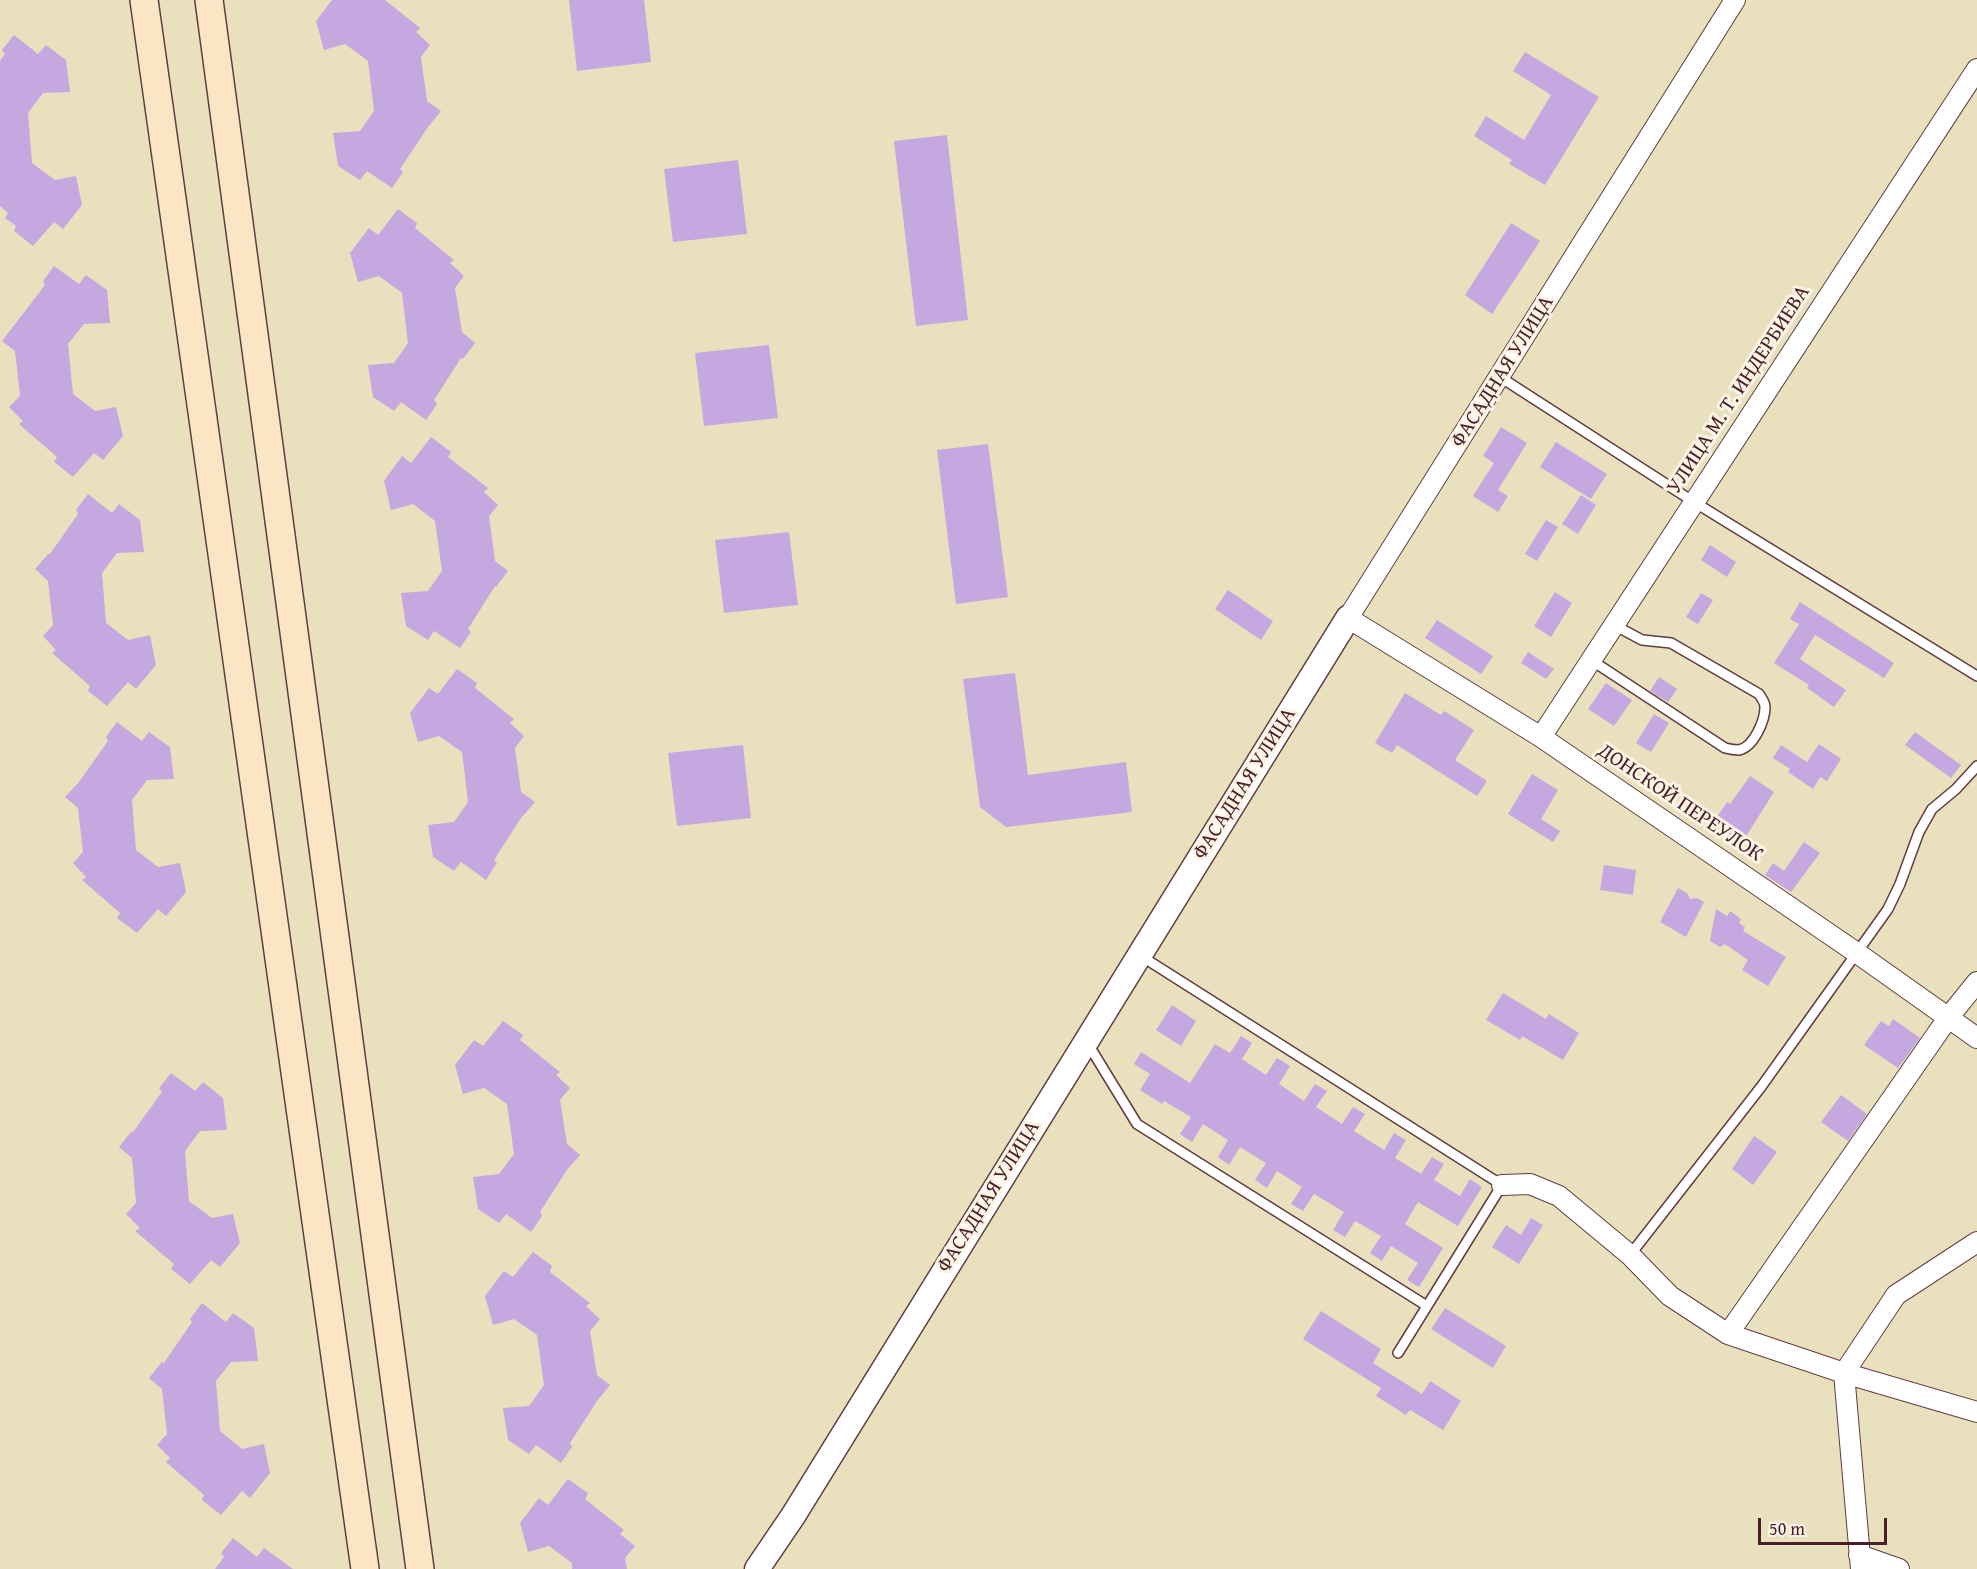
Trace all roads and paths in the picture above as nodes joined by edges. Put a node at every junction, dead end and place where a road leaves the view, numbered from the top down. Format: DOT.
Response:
graph roads {
  1 [pos="144,0"];
  2 [pos="209,0"];
  3 [pos="1735,0"];
  4 [pos="1977,69"];
  5 [pos="1500,377"];
  6 [pos="1694,502"];
  7 [pos="1348,618"];
  8 [pos="1614,625"];
  9 [pos="1591,660"];
  10 [pos="1977,676"];
  11 [pos="1541,737"];
  12 [pos="1977,766"];
  13 [pos="1857,953"];
  14 [pos="1139,954"];
  15 [pos="1977,982"];
  16 [pos="1948,1018"];
  17 [pos="1977,1038"];
  18 [pos="1086,1041"];
  19 [pos="1502,1185"];
  20 [pos="1977,1242"];
  21 [pos="1630,1255"];
  22 [pos="1427,1306"];
  23 [pos="1728,1334"];
  24 [pos="1398,1353"];
  25 [pos="1844,1373"];
  26 [pos="1977,1412"];
  27 [pos="1860,1562"];
  28 [pos="366,1569"];
  29 [pos="420,1569"];
  30 [pos="757,1569"];
  31 [pos="1899,1569"];
  1 -- 28 [label="main road"];
  2 -- 29 [label="main road"];
  3 -- 5 [label="street, ФАСАДНАЯ УЛИЦА"];
  4 -- 6 [label="street, УЛИЦА М. Т. ИНДЕРБИЕВА"];
  5 -- 6 [label="lane"];
  5 -- 7 [label="street, ФАСАДНАЯ УЛИЦА"];
  6 -- 8 [label="street, УЛИЦА М. Т. ИНДЕРБИЕВА"];
  6 -- 10 [label="lane"];
  7 -- 11 [label="street, ДОНСКОЙ ПЕРЕУЛОК"];
  7 -- 14 [label="street, ФАСАДНАЯ УЛИЦА"];
  8 -- 9 [label="street, УЛИЦА М. Т. ИНДЕРБИЕВА"];
  8 -- 9 [label="lane"];
  9 -- 11 [label="street, УЛИЦА М. Т. ИНДЕРБИЕВА"];
  11 -- 13 [label="street, ДОНСКОЙ ПЕРЕУЛОК"];
  12 -- 13 [label="lane"];
  13 -- 16 [label="street, ДОНСКОЙ ПЕРЕУЛОК"];
  13 -- 21 [label="lane"];
  14 -- 18 [label="street, ФАСАДНАЯ УЛИЦА"];
  14 -- 19 [label="lane"];
  15 -- 16 [label="street"];
  16 -- 17 [label="street, ДОНСКОЙ ПЕРЕУЛОК"];
  16 -- 23 [label="street"];
  18 -- 22 [label="lane"];
  18 -- 30 [label="street, ФАСАДНАЯ УЛИЦА"];
  19 -- 21 [label="street"];
  19 -- 22 [label="lane"];
  20 -- 25 [label="street"];
  21 -- 23 [label="street"];
  22 -- 24 [label="lane"];
  23 -- 25 [label="street"];
  25 -- 26 [label="street"];
  25 -- 27 [label="street"];
  27 -- 31 [label="street"];
}
